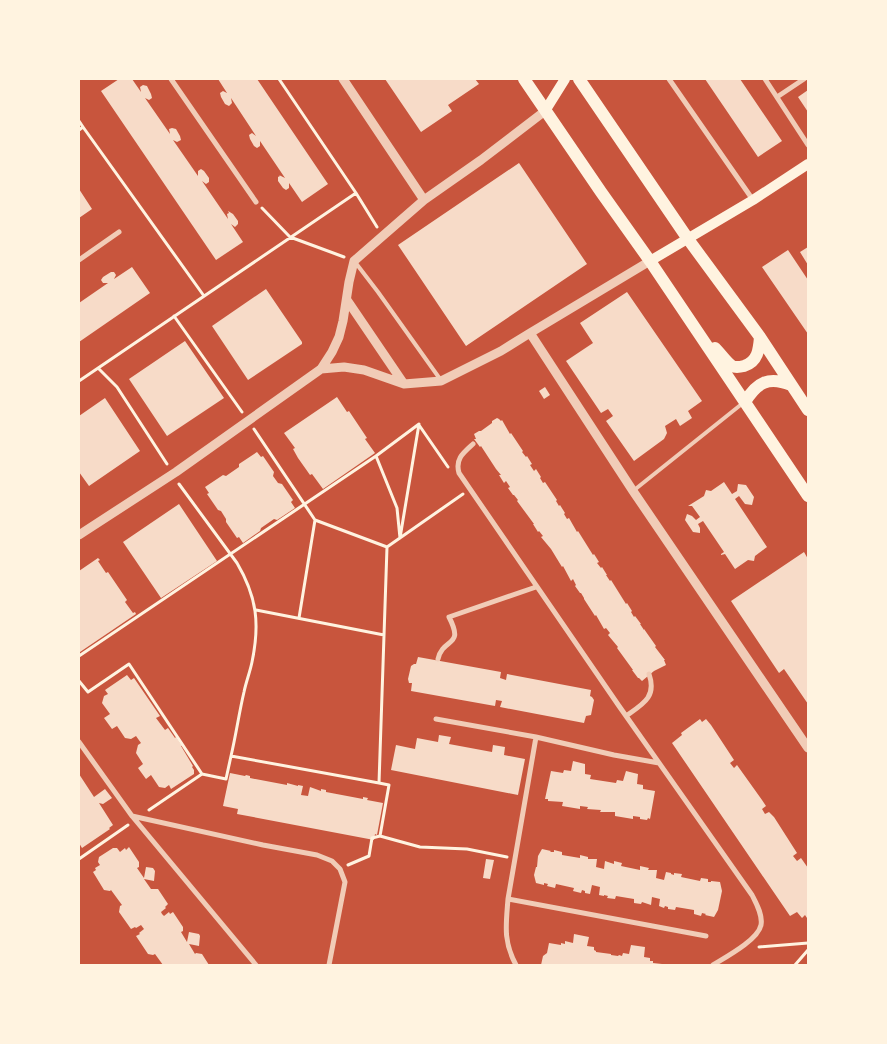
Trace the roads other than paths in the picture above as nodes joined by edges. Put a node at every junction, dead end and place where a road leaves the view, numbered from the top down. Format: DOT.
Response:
graph roads {
  1 [pos="171,79"];
  2 [pos="343,79"];
  3 [pos="524,79"];
  4 [pos="566,79"];
  5 [pos="579,79"];
  6 [pos="670,79"];
  7 [pos="765,79"];
  8 [pos="804,79"];
  9 [pos="777,97"];
  10 [pos="545,111"];
  11 [pos="808,145"];
  12 [pos="808,164"];
  13 [pos="424,200"];
  14 [pos="753,200"];
  15 [pos="256,202"];
  16 [pos="119,232"];
  17 [pos="688,239"];
  18 [pos="79,260"];
  19 [pos="354,261"];
  20 [pos="650,261"];
  21 [pos="346,300"];
  22 [pos="691,323"];
  23 [pos="530,332"];
  24 [pos="760,337"];
  25 [pos="321,370"];
  26 [pos="441,381"];
  27 [pos="404,384"];
  28 [pos="791,385"];
  29 [pos="745,402"];
  30 [pos="808,410"];
  31 [pos="473,444"];
  32 [pos="633,491"];
  33 [pos="808,496"];
  34 [pos="79,535"];
  35 [pos="536,587"];
  36 [pos="438,659"];
  37 [pos="649,674"];
  38 [pos="626,716"];
  39 [pos="436,719"];
  40 [pos="536,738"];
  41 [pos="79,742"];
  42 [pos="808,748"];
  43 [pos="659,762"];
  44 [pos="136,818"];
  45 [pos="508,899"];
  46 [pos="706,936"];
  47 [pos="256,965"];
  48 [pos="330,965"];
  49 [pos="516,965"];
  50 [pos="714,965"];
  1 -- 15 [label="street"];
  2 -- 13 [label="street"];
  3 -- 10 [label="main road"];
  4 -- 10 [label="main road"];
  5 -- 17 [label="main road"];
  6 -- 14 [label="street"];
  7 -- 9 [label="street"];
  8 -- 9 [label="street"];
  9 -- 11 [label="street"];
  10 -- 13 [label="street"];
  10 -- 20 [label="main road"];
  12 -- 14 [label="main road"];
  13 -- 19 [label="street"];
  14 -- 17 [label="main road"];
  16 -- 18 [label="street"];
  17 -- 20 [label="main road"];
  17 -- 24 [label="main road"];
  19 -- 21 [label="street"];
  19 -- 26 [label="lane"];
  20 -- 22 [label="main road"];
  20 -- 23 [label="street"];
  21 -- 25 [label="street"];
  21 -- 27 [label="street"];
  22 -- 24 [label="main road"];
  22 -- 29 [label="main road"];
  23 -- 26 [label="street"];
  23 -- 32 [label="street"];
  24 -- 28 [label="main road"];
  25 -- 27 [label="street"];
  25 -- 34 [label="street"];
  26 -- 27 [label="street"];
  28 -- 29 [label="main road"];
  28 -- 30 [label="main road"];
  29 -- 32 [label="lane"];
  29 -- 33 [label="main road"];
  31 -- 35 [label="street"];
  32 -- 42 [label="street"];
  35 -- 36 [label="street"];
  35 -- 38 [label="street"];
  37 -- 38 [label="street"];
  38 -- 43 [label="street"];
  39 -- 40 [label="street"];
  40 -- 43 [label="street"];
  40 -- 45 [label="street"];
  41 -- 44 [label="street"];
  43 -- 50 [label="street"];
  44 -- 47 [label="street"];
  44 -- 48 [label="street"];
  45 -- 46 [label="street"];
  45 -- 49 [label="street"];
}
